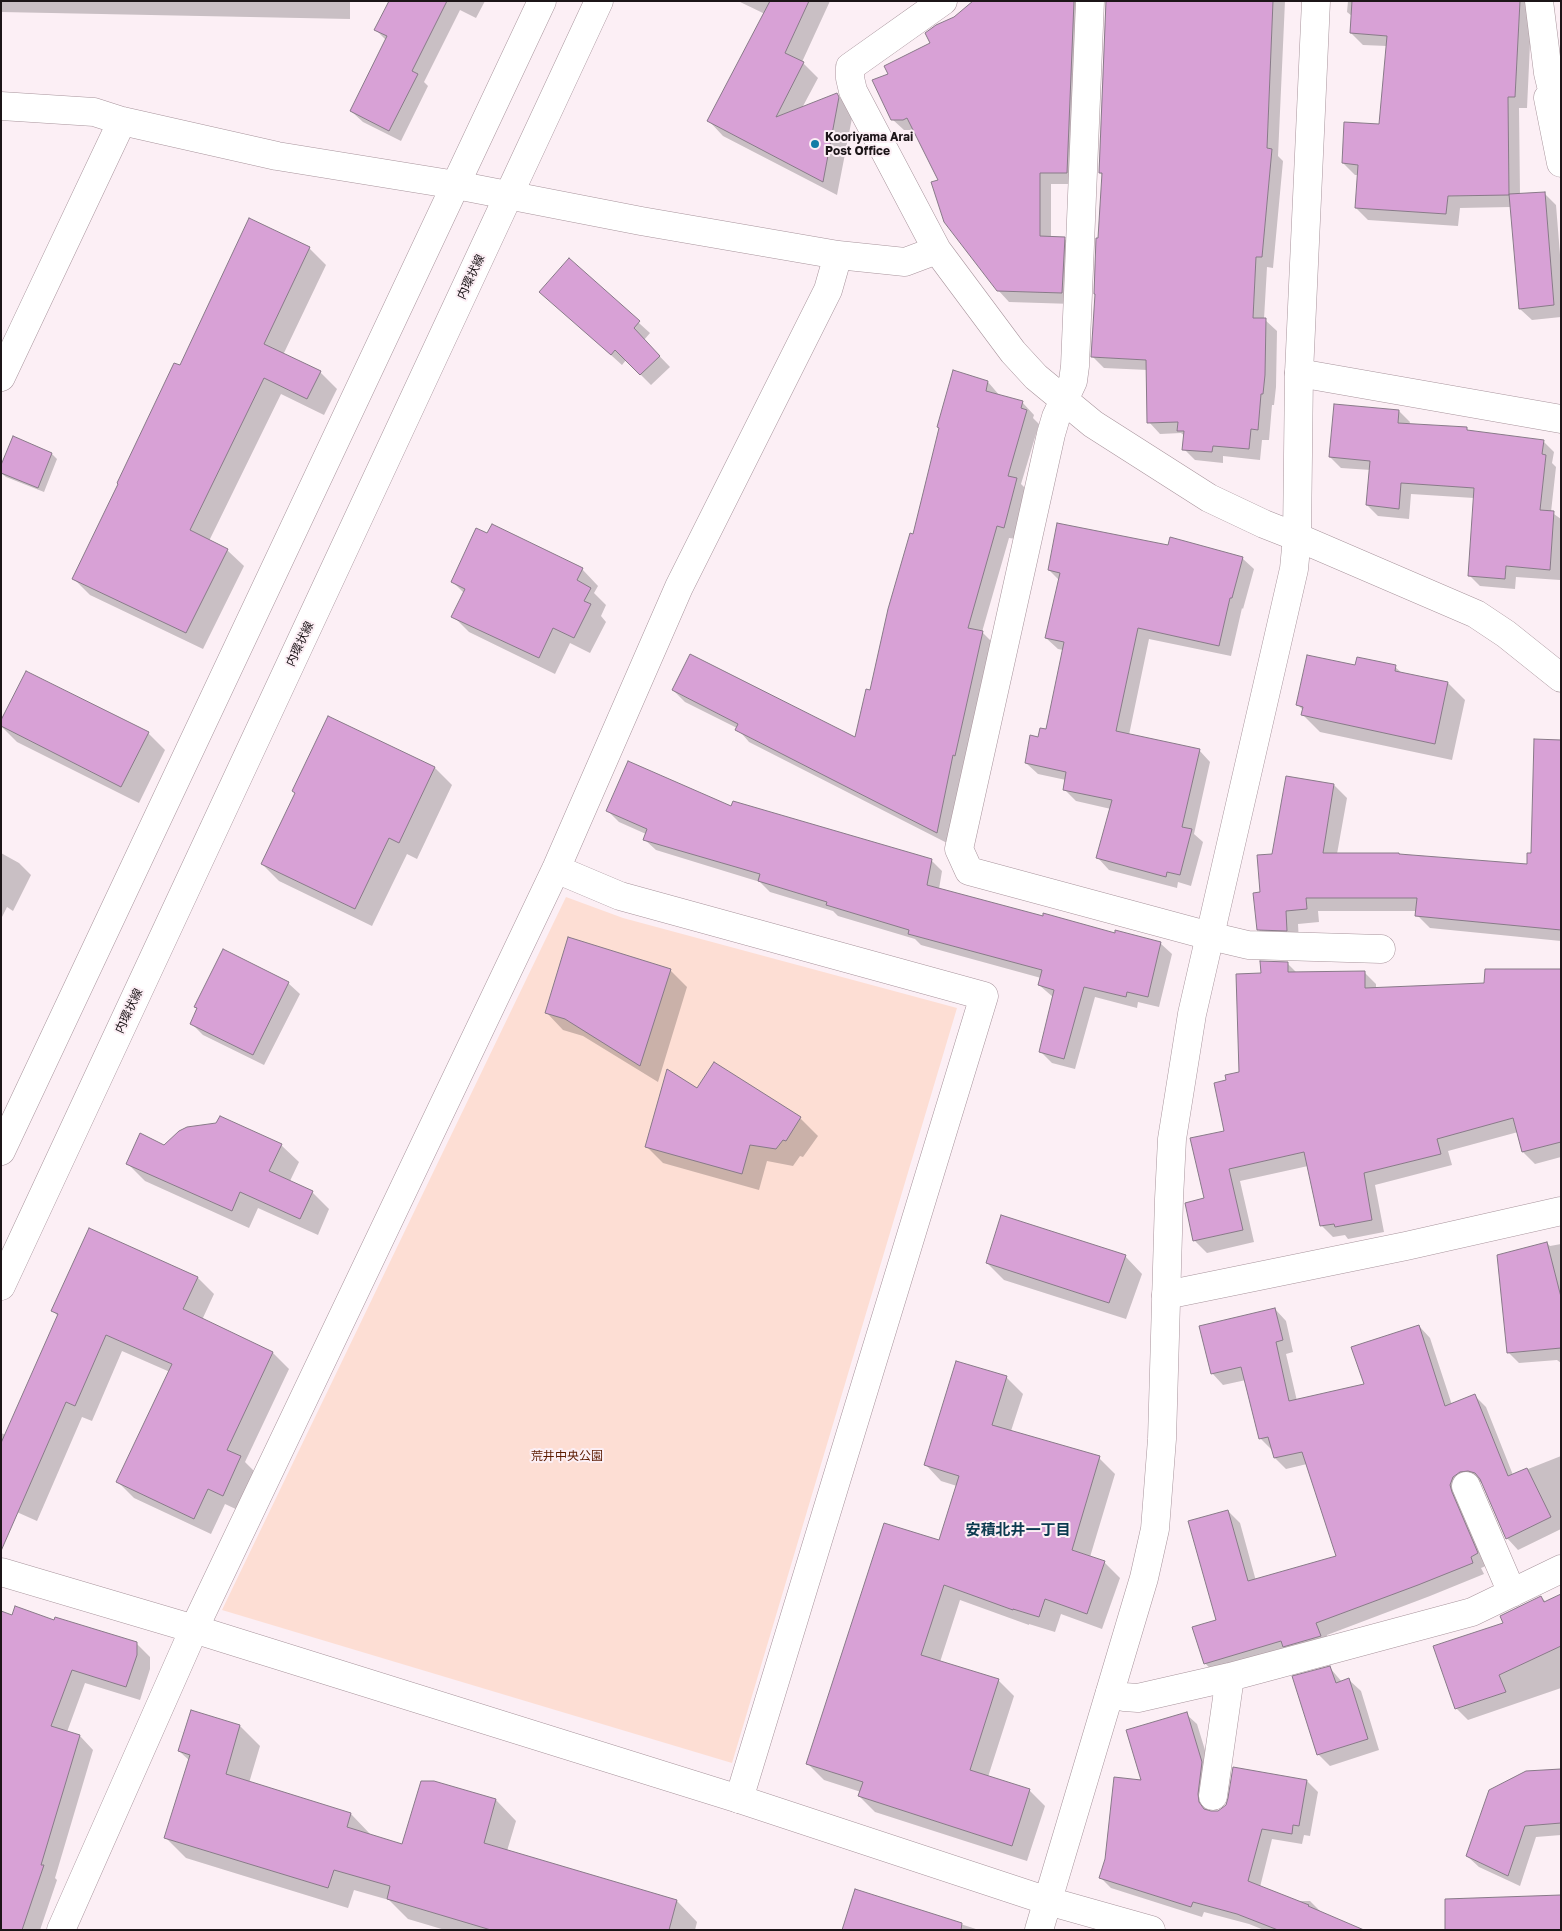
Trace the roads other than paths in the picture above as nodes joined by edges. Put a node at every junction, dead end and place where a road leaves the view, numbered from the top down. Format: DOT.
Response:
graph roads {
  1 [pos="542,1"];
  2 [pos="599,1"];
  3 [pos="943,1"];
  4 [pos="1090,1"];
  5 [pos="1316,1"];
  6 [pos="1539,1"];
  7 [pos="1557,92"];
  8 [pos="1,106"];
  9 [pos="122,121"];
  10 [pos="1561,163"];
  11 [pos="456,185"];
  12 [pos="509,195"];
  13 [pos="937,250"];
  14 [pos="838,255"];
  15 [pos="1299,373"];
  16 [pos="1,377"];
  17 [pos="1065,400"];
  18 [pos="1561,418"];
  19 [pos="1297,537"];
  20 [pos="1561,678"];
  21 [pos="556,869"];
  22 [pos="1210,936"];
  23 [pos="1381,949"];
  24 [pos="1,1151"];
  25 [pos="1561,1211"];
  26 [pos="1,1286"];
  27 [pos="1166,1295"];
  28 [pos="1466,1486"];
  29 [pos="1561,1569"];
  30 [pos="1,1572"];
  31 [pos="1512,1593"];
  32 [pos="194,1629"];
  33 [pos="1230,1677"];
  34 [pos="1110,1693"];
  35 [pos="1213,1796"];
  36 [pos="740,1799"];
  37 [pos="1048,1901"];
  38 [pos="61,1930"];
  39 [pos="1039,1930"];
  40 [pos="1151,1930"];
  1 -- 11 [label="street"];
  2 -- 12 [label="street, 内環状線"];
  3 -- 13 [label="street"];
  4 -- 17 [label="street"];
  5 -- 15 [label="street"];
  6 -- 7 [label="street"];
  7 -- 10 [label="street"];
  8 -- 9 [label="street"];
  9 -- 11 [label="street"];
  9 -- 16 [label="street"];
  11 -- 12 [label="street"];
  11 -- 24 [label="street"];
  12 -- 14 [label="street"];
  12 -- 26 [label="street, 内環状線"];
  13 -- 14 [label="street"];
  13 -- 17 [label="street"];
  14 -- 21 [label="street"];
  15 -- 18 [label="street"];
  15 -- 19 [label="street"];
  17 -- 19 [label="street"];
  17 -- 22 [label="street"];
  19 -- 20 [label="street"];
  19 -- 22 [label="street"];
  21 -- 32 [label="street"];
  21 -- 36 [label="street"];
  22 -- 23 [label="street"];
  22 -- 27 [label="street"];
  25 -- 27 [label="street"];
  27 -- 34 [label="street"];
  28 -- 31 [label="street"];
  29 -- 31 [label="street"];
  30 -- 32 [label="street"];
  31 -- 33 [label="street"];
  32 -- 36 [label="street"];
  32 -- 38 [label="street"];
  33 -- 34 [label="street"];
  33 -- 35 [label="street"];
  34 -- 37 [label="street"];
  36 -- 37 [label="street"];
  37 -- 39 [label="street"];
  37 -- 40 [label="street"];
}
